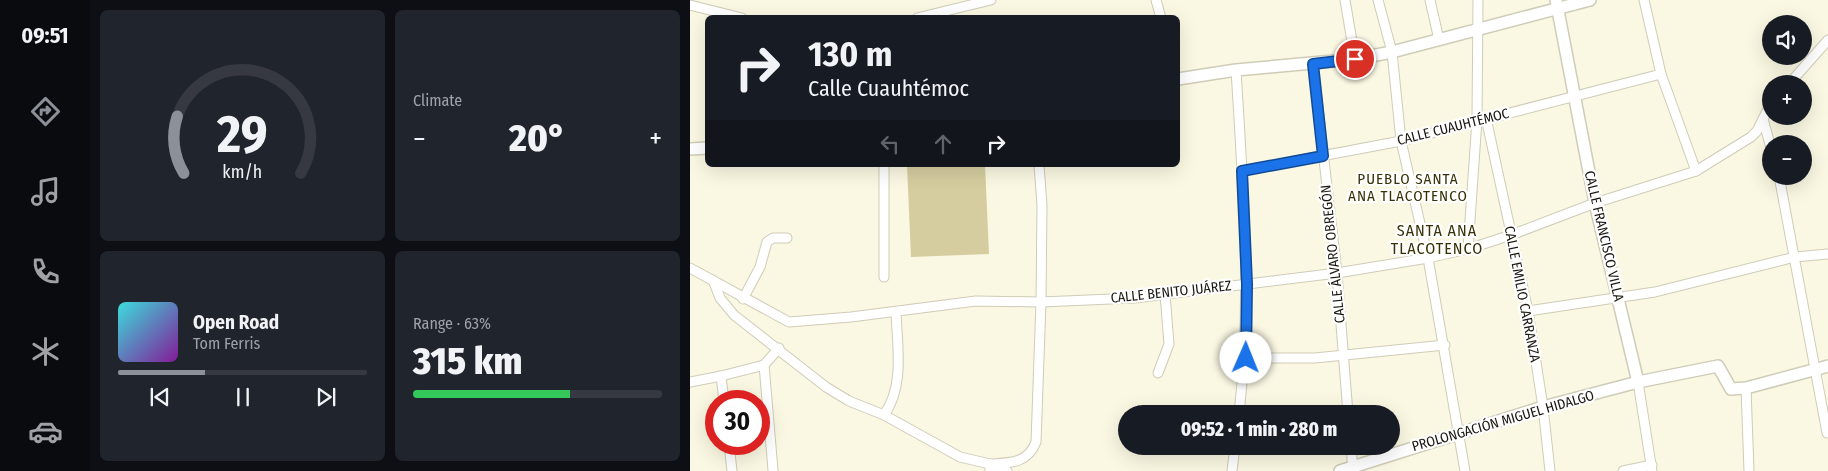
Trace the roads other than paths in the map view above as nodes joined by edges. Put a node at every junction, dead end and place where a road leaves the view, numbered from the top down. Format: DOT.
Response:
graph roads {
  1 [pos="991,0"];
  2 [pos="1156,0"];
  3 [pos="1345,0"];
  4 [pos="1378,0"];
  5 [pos="1430,0"];
  6 [pos="1478,0"];
  7 [pos="1590,0"];
  8 [pos="1644,0"];
  9 [pos="690,5"];
  10 [pos="1557,5"];
  11 [pos="730,15"];
  12 [pos="927,15"];
  13 [pos="1160,15"];
  14 [pos="1478,29"];
  15 [pos="1439,40"];
  16 [pos="1828,40"];
  17 [pos="1392,52"];
  18 [pos="1355,59"];
  19 [pos="1313,64"];
  20 [pos="1236,70"];
  21 [pos="1661,74"];
  22 [pos="1796,75"];
  23 [pos="1180,77"];
  24 [pos="1575,97"];
  25 [pos="1481,119"];
  26 [pos="1762,120"];
  27 [pos="1401,140"];
  28 [pos="705,148"];
  29 [pos="690,149"];
  30 [pos="1323,156"];
  31 [pos="884,167"];
  32 [pos="1039,167"];
  33 [pos="1242,171"];
  34 [pos="1696,171"];
  35 [pos="1781,185"];
  36 [pos="1595,204"];
  37 [pos="1511,235"];
  38 [pos="787,238"];
  39 [pos="1468,249"];
  40 [pos="1828,254"];
  41 [pos="1795,257"];
  42 [pos="1428,258"];
  43 [pos="690,268"];
  44 [pos="1337,274"];
  45 [pos="884,277"];
  46 [pos="713,280"];
  47 [pos="1247,284"];
  48 [pos="1165,294"];
  49 [pos="744,299"];
  50 [pos="1618,299"];
  51 [pos="1041,302"];
  52 [pos="1528,310"];
  53 [pos="896,312"];
  54 [pos="1445,346"];
  55 [pos="778,348"];
  56 [pos="1342,353"];
  57 [pos="1246,358"];
  58 [pos="764,365"];
  59 [pos="1828,366"];
  60 [pos="1816,368"];
  61 [pos="1158,373"];
  62 [pos="721,376"];
  63 [pos="690,382"];
  64 [pos="1638,382"];
  65 [pos="1746,388"];
  66 [pos="723,390"];
  67 [pos="1240,405"];
  68 [pos="1347,405"];
  69 [pos="1543,407"];
  70 [pos="884,415"];
  71 [pos="1460,432"];
  72 [pos="1827,433"];
  73 [pos="730,455"];
  74 [pos="1234,455"];
  75 [pos="1352,455"];
  76 [pos="990,468"];
  77 [pos="1353,468"];
  78 [pos="1652,468"];
  79 [pos="773,470"];
  80 [pos="732,471"];
  81 [pos="1007,471"];
  82 [pos="1232,471"];
  83 [pos="1340,471"];
  84 [pos="1465,471"];
  85 [pos="1550,471"];
  86 [pos="1623,471"];
  87 [pos="1750,471"];
  1 -- 12 [label="street"];
  2 -- 13 [label="street"];
  3 -- 18 [label="street"];
  4 -- 17 [label="street"];
  5 -- 15 [label="street"];
  6 -- 14 [label="street"];
  7 -- 10 [label="street"];
  8 -- 21 [label="street"];
  9 -- 11 [label="street"];
  10 -- 14 [label="street"];
  10 -- 24 [label="street, CALLE FRANCISCO VILLA"];
  14 -- 15 [label="street"];
  14 -- 25 [label="street"];
  15 -- 17 [label="street"];
  16 -- 22 [label="street"];
  17 -- 18 [label="street"];
  17 -- 27 [label="street"];
  18 -- 19 [label="street"];
  19 -- 20 [label="street"];
  19 -- 30 [label="street, CALLE ÁLVARO OBREGÓN"];
  20 -- 23 [label="street"];
  20 -- 33 [label="street"];
  21 -- 24 [label="street, CALLE CUAUHTÉMOC"];
  21 -- 34 [label="street"];
  24 -- 25 [label="street, CALLE CUAUHTÉMOC"];
  24 -- 36 [label="street, CALLE FRANCISCO VILLA"];
  25 -- 27 [label="street, CALLE CUAUHTÉMOC"];
  25 -- 37 [label="street, CALLE EMILIO CARRANZA"];
  25 -- 39 [label="street"];
  26 -- 34 [label="street, CALLE BENITO JUÁREZ"];
  27 -- 30 [label="street, CALLE CUAUHTÉMOC"];
  27 -- 42 [label="street"];
  28 -- 29 [label="street"];
  30 -- 33 [label="street, CALLE CUAUHTÉMOC"];
  30 -- 44 [label="street, CALLE ÁLVARO OBREGÓN"];
  31 -- 45 [label="street"];
  32 -- 51 [label="street"];
  33 -- 47 [label="street"];
  34 -- 36 [label="street, CALLE BENITO JUÁREZ"];
  35 -- 41 [label="street"];
  36 -- 37 [label="street, CALLE BENITO JUÁREZ"];
  36 -- 50 [label="street, CALLE FRANCISCO VILLA"];
  37 -- 39 [label="street, CALLE BENITO JUÁREZ"];
  37 -- 52 [label="street, CALLE EMILIO CARRANZA"];
  38 -- 49 [label="street"];
  39 -- 42 [label="street, CALLE BENITO JUÁREZ"];
  40 -- 41 [label="street"];
  41 -- 50 [label="street"];
  41 -- 60 [label="street"];
  42 -- 44 [label="street, CALLE BENITO JUÁREZ"];
  42 -- 54 [label="street"];
  43 -- 46 [label="street, CALLE BENITO JUÁREZ"];
  44 -- 47 [label="street, CALLE BENITO JUÁREZ"];
  44 -- 56 [label="street, CALLE ÁLVARO OBREGÓN"];
  46 -- 49 [label="street, CALLE BENITO JUÁREZ"];
  46 -- 55 [label="street"];
  47 -- 48 [label="street, CALLE BENITO JUÁREZ"];
  47 -- 57 [label="street"];
  48 -- 51 [label="street, CALLE BENITO JUÁREZ"];
  48 -- 61 [label="street"];
  49 -- 53 [label="street, CALLE BENITO JUÁREZ"];
  50 -- 52 [label="street"];
  50 -- 64 [label="street, CALLE FRANCISCO VILLA"];
  51 -- 53 [label="street, CALLE BENITO JUÁREZ"];
  51 -- 76 [label="street"];
  52 -- 69 [label="street, CALLE EMILIO CARRANZA"];
  53 -- 70 [label="street"];
  54 -- 56 [label="street"];
  54 -- 71 [label="street"];
  55 -- 58 [label="street"];
  55 -- 70 [label="street"];
  56 -- 57 [label="street"];
  56 -- 68 [label="street, CALLE ÁLVARO OBREGÓN"];
  57 -- 67 [label="street"];
  58 -- 62 [label="street"];
  58 -- 79 [label="street"];
  59 -- 60 [label="street"];
  60 -- 65 [label="street"];
  60 -- 72 [label="street"];
  62 -- 63 [label="street"];
  62 -- 66 [label="street"];
  64 -- 65 [label="street, PROLONGACIÓN MIGUEL HIDALGO"];
  64 -- 69 [label="street, PROLONGACIÓN MIGUEL HIDALGO"];
  64 -- 78 [label="street, CALLE FRANCISCO VILLA"];
  65 -- 87 [label="street"];
  69 -- 71 [label="street, PROLONGACIÓN MIGUEL HIDALGO"];
  69 -- 85 [label="street, CALLE EMILIO CARRANZA"];
  70 -- 76 [label="street"];
  71 -- 77 [label="street, PROLONGACIÓN MIGUEL HIDALGO"];
  71 -- 84 [label="street"];
  73 -- 80 [label="street"];
  74 -- 82 [label="street"];
  75 -- 77 [label="street"];
  76 -- 81 [label="street"];
  77 -- 83 [label="street, PROLONGACIÓN MIGUEL HIDALGO"];
  78 -- 86 [label="street"];
}
